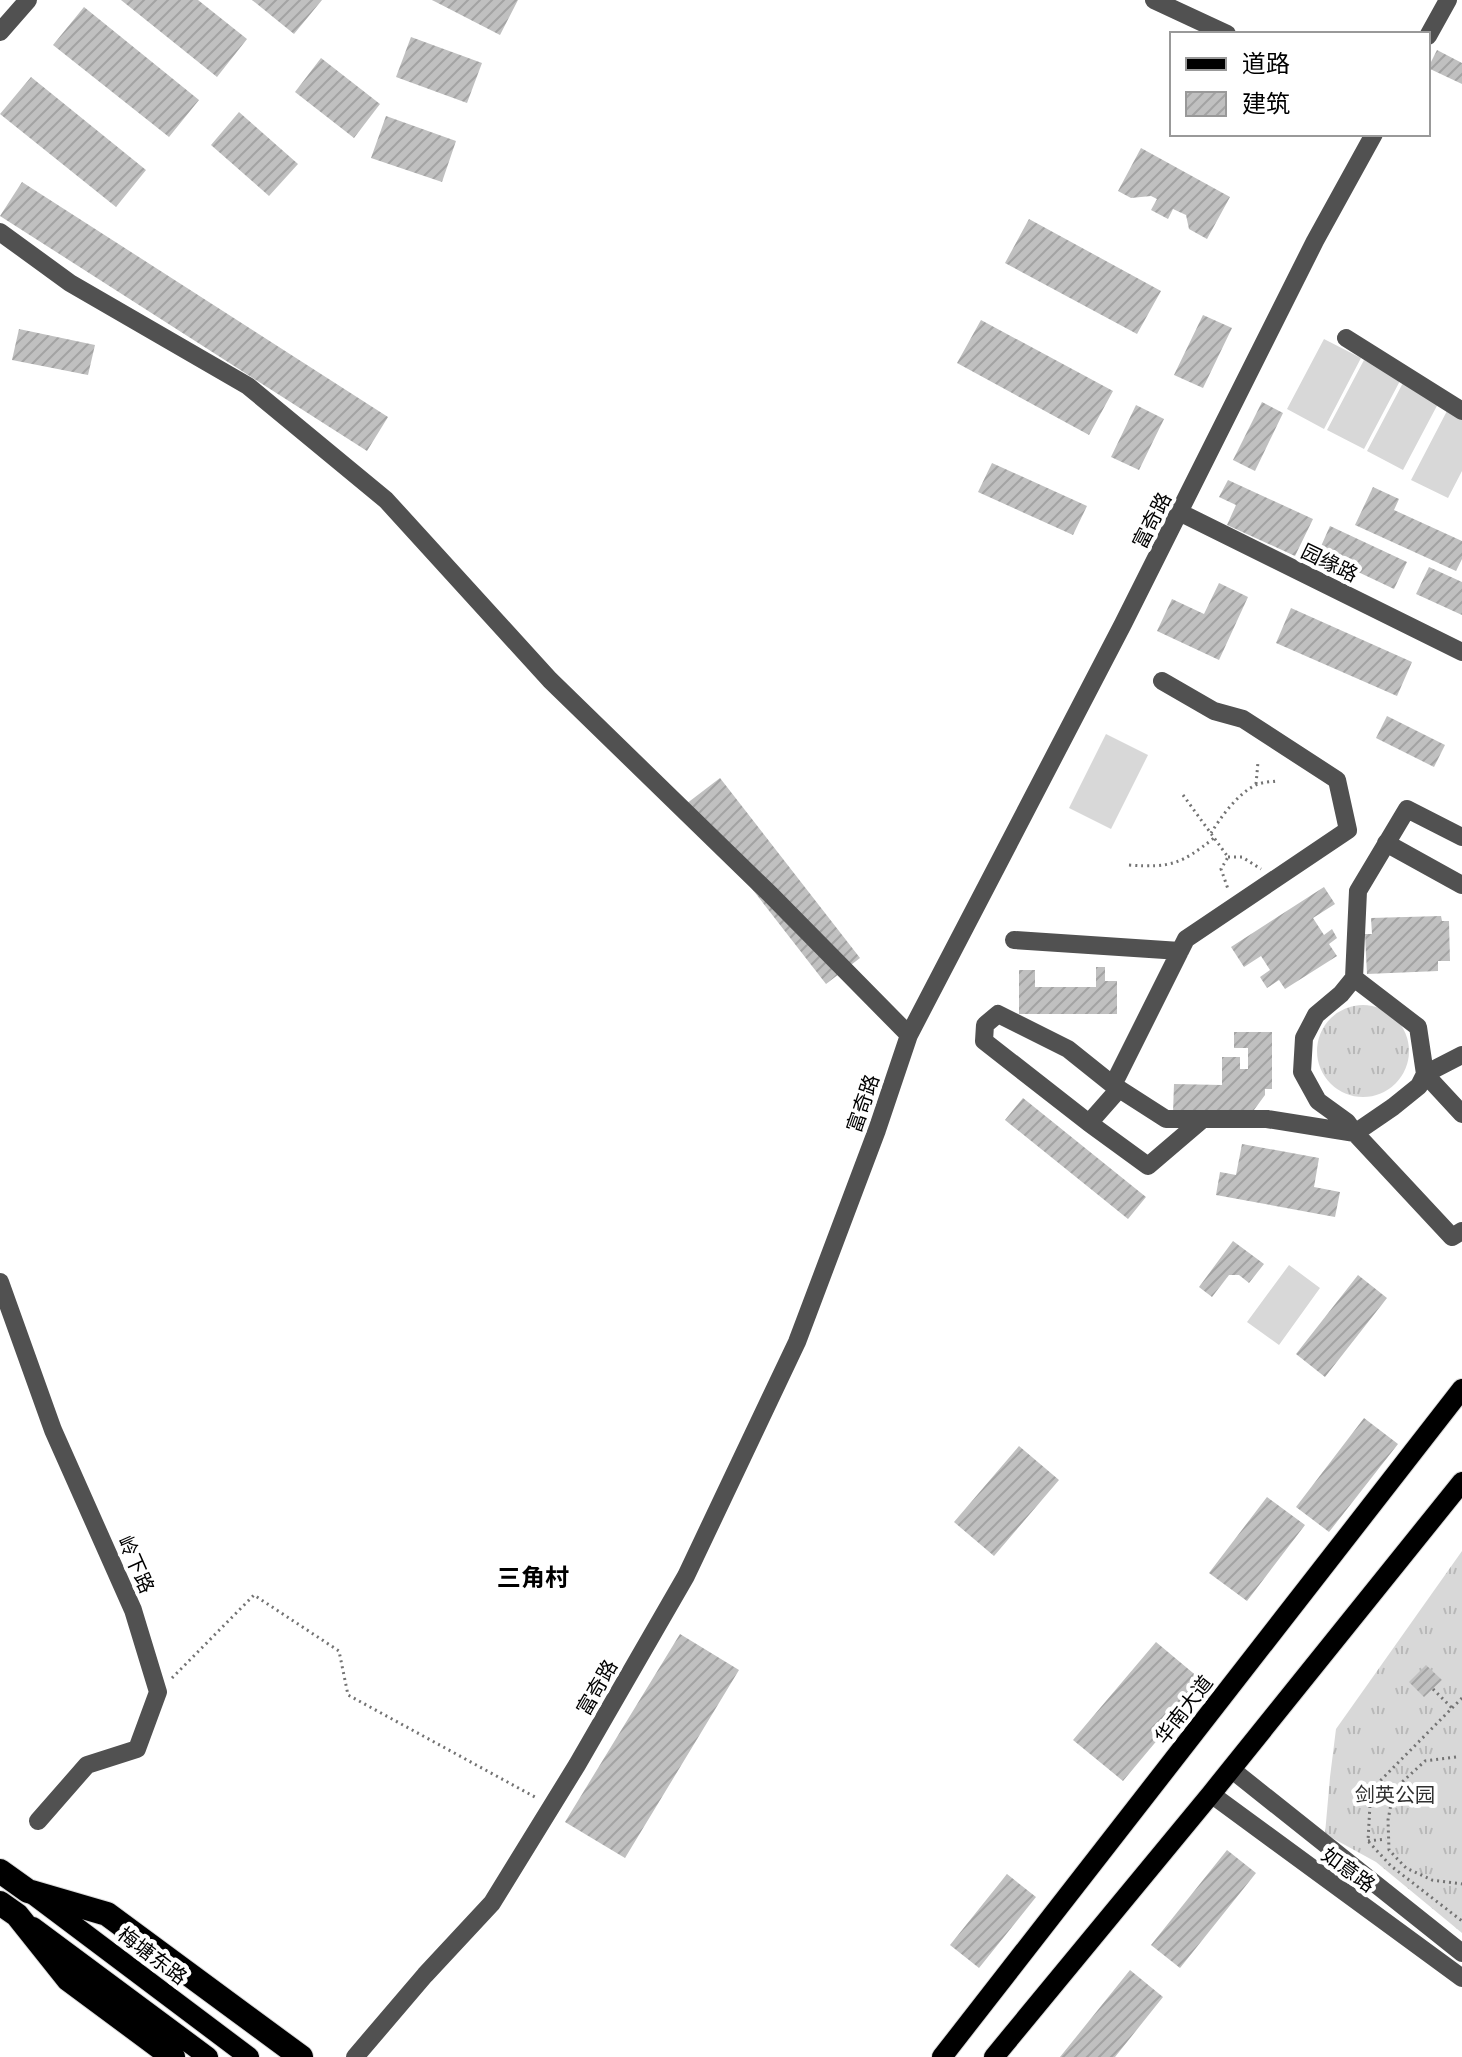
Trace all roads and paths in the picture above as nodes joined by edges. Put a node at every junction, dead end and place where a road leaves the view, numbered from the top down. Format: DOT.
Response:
graph roads {
  1 [pos="28,0"];
  2 [pos="1154,0"];
  3 [pos="1448,0"];
  4 [pos="0,32"];
  5 [pos="1223,32"];
  6 [pos="1430,32"];
  7 [pos="1373,136"];
  8 [pos="0,232"];
  9 [pos="1346,338"];
  10 [pos="1462,411"];
  11 [pos="1179,512"];
  12 [pos="1462,652"];
  13 [pos="1162,681"];
  14 [pos="1258,762"];
  15 [pos="1276,781"];
  16 [pos="1256,784"];
  17 [pos="1183,795"];
  18 [pos="1211,833"];
  19 [pos="1462,837"];
  20 [pos="1214,838"];
  21 [pos="1386,843"];
  22 [pos="1228,857"];
  23 [pos="1129,865"];
  24 [pos="1268,874"];
  25 [pos="1462,885"];
  26 [pos="1231,896"];
  27 [pos="1014,940"];
  28 [pos="1180,951"];
  29 [pos="1354,978"];
  30 [pos="909,1035"];
  31 [pos="1462,1055"];
  32 [pos="1425,1074"];
  33 [pos="1116,1087"];
  34 [pos="1462,1114"];
  35 [pos="1203,1119"];
  36 [pos="1089,1123"];
  37 [pos="1355,1133"];
  38 [pos="1462,1231"];
  39 [pos="0,1282"];
  40 [pos="1462,1389"];
  41 [pos="1462,1482"];
  42 [pos="1433,1689"];
  43 [pos="158,1692"];
  44 [pos="1462,1698"];
  45 [pos="1452,1708"];
  46 [pos="1456,1757"];
  47 [pos="1231,1769"];
  48 [pos="1377,1784"];
  49 [pos="1391,1793"];
  50 [pos="1211,1794"];
  51 [pos="552,1806"];
  52 [pos="38,1821"];
  53 [pos="1386,1839"];
  54 [pos="1368,1841"];
  55 [pos="0,1871"];
  56 [pos="1462,1884"];
  57 [pos="28,1891"];
  58 [pos="8,1909"];
  59 [pos="1462,1921"];
  60 [pos="1462,1953"];
  61 [pos="1462,1978"];
  62 [pos="173,2057"];
  63 [pos="208,2057"];
  64 [pos="249,2057"];
  65 [pos="301,2057"];
  66 [pos="355,2057"];
  67 [pos="942,2057"];
  68 [pos="994,2057"];
  1 -- 4 [label="street"];
  2 -- 5 [label="street"];
  3 -- 6 [label="street"];
  7 -- 11 [label="street, 富奇路"];
  8 -- 30 [label="street"];
  9 -- 10 [label="street"];
  11 -- 12 [label="street, 园缘路"];
  11 -- 30 [label="street, 富奇路"];
  13 -- 28 [label="street"];
  14 -- 16 [label="path"];
  15 -- 16 [label="path"];
  16 -- 18 [label="path"];
  17 -- 18 [label="path"];
  18 -- 20 [label="path"];
  19 -- 21 [label="street"];
  20 -- 22 [label="path"];
  20 -- 23 [label="path"];
  21 -- 25 [label="street"];
  21 -- 29 [label="street"];
  22 -- 24 [label="path"];
  22 -- 26 [label="path"];
  27 -- 28 [label="street"];
  28 -- 33 [label="street"];
  29 -- 32 [label="street"];
  29 -- 37 [label="street"];
  30 -- 51 [label="street, 富奇路"];
  31 -- 32 [label="street"];
  32 -- 34 [label="street"];
  32 -- 37 [label="street"];
  33 -- 35 [label="street"];
  33 -- 36 [label="street"];
  33 -- 36 [label="street"];
  35 -- 36 [label="street"];
  35 -- 37 [label="street"];
  37 -- 38 [label="street"];
  39 -- 43 [label="street, 岭下路"];
  40 -- 67 [label="main road, 华南大道"];
  41 -- 47 [label="main road"];
  42 -- 45 [label="path"];
  43 -- 51 [label="path"];
  43 -- 52 [label="street"];
  44 -- 45 [label="path"];
  45 -- 48 [label="path"];
  46 -- 56 [label="path"];
  47 -- 50 [label="main road"];
  47 -- 60 [label="street, 如意路"];
  48 -- 49 [label="path"];
  48 -- 54 [label="path"];
  50 -- 61 [label="street, 如意路"];
  50 -- 68 [label="main road"];
  51 -- 66 [label="street, 富奇路"];
  53 -- 54 [label="path"];
  54 -- 59 [label="path"];
  55 -- 57 [label="highway"];
  57 -- 64 [label="main road, 梅塘东路"];
  57 -- 65 [label="highway"];
  58 -- 62 [label="highway"];
  58 -- 63 [label="main road"];
}
